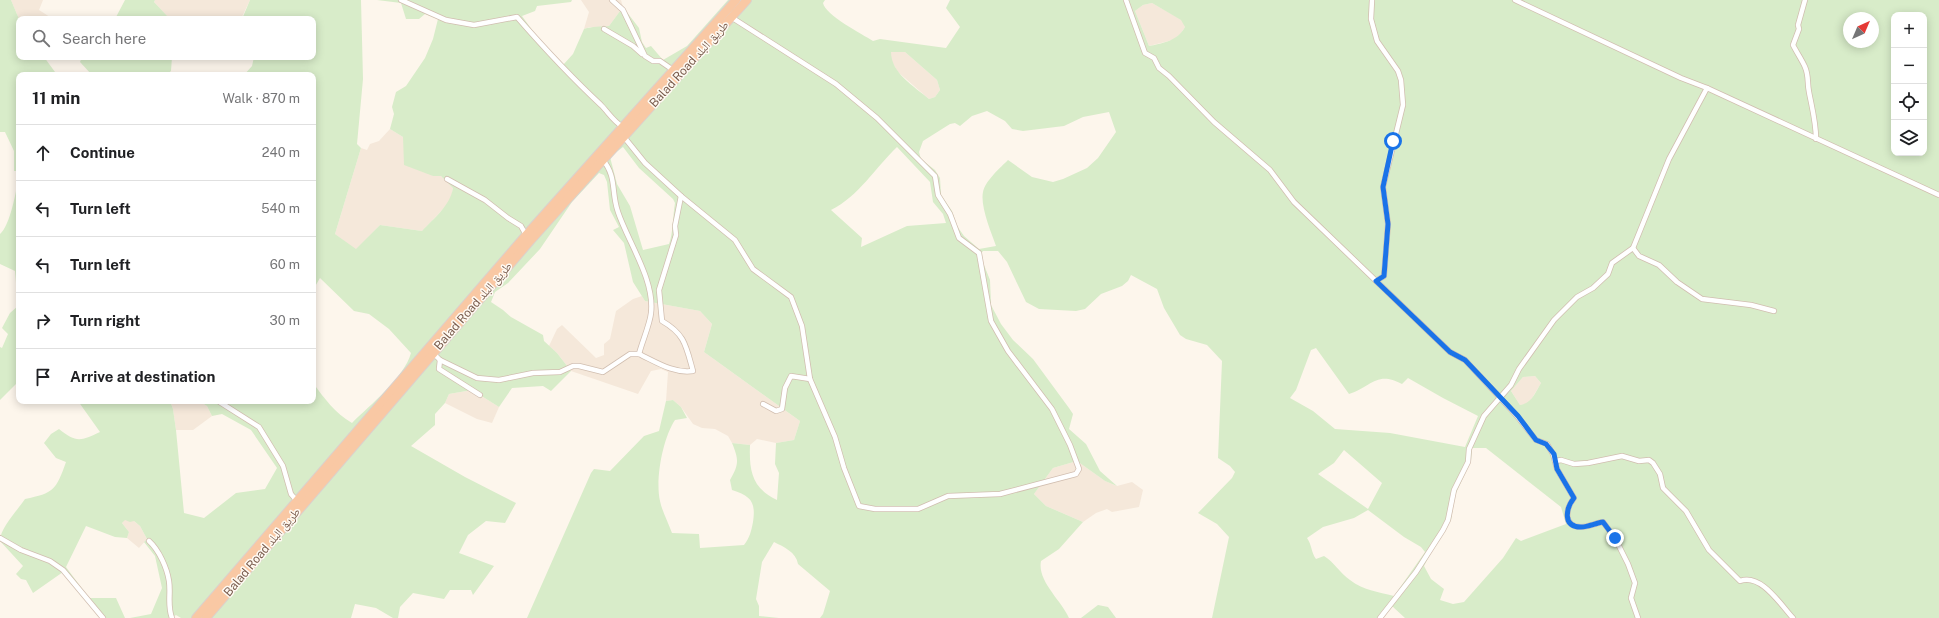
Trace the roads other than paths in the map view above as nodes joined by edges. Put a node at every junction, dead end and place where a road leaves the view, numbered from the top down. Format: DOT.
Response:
graph roads {
  1 [pos="401,0"];
  2 [pos="612,0"];
  3 [pos="736,0"];
  4 [pos="747,0"];
  5 [pos="1126,0"];
  6 [pos="1372,0"];
  7 [pos="1515,0"];
  8 [pos="1805,0"];
  9 [pos="731,17"];
  10 [pos="604,29"];
  11 [pos="645,56"];
  12 [pos="673,70"];
  13 [pos="1707,88"];
  14 [pos="623,127"];
  15 [pos="624,137"];
  16 [pos="1816,139"];
  17 [pos="603,160"];
  18 [pos="447,179"];
  19 [pos="1939,195"];
  20 [pos="681,196"];
  21 [pos="526,235"];
  22 [pos="1633,248"];
  23 [pos="1376,281"];
  24 [pos="1774,311"];
  25 [pos="431,350"];
  26 [pos="639,354"];
  27 [pos="440,360"];
  28 [pos="810,379"];
  29 [pos="480,396"];
  30 [pos="1500,397"];
  31 [pos="223,404"];
  32 [pos="763,404"];
  33 [pos="1556,461"];
  34 [pos="297,501"];
  35 [pos="0,538"];
  36 [pos="149,541"];
  37 [pos="103,618"];
  38 [pos="172,618"];
  39 [pos="196,618"];
  40 [pos="206,618"];
  41 [pos="1380,618"];
  42 [pos="1638,618"];
  43 [pos="1793,618"];
  1 -- 14 [label="street"];
  2 -- 11 [label="street"];
  3 -- 12 [label="highway, Balad Road طريق البلد"];
  4 -- 9 [label="highway, Balad Road طريق البلد"];
  5 -- 23 [label="street"];
  6 -- 23 [label="street"];
  7 -- 13 [label="street"];
  8 -- 16 [label="street"];
  9 -- 15 [label="highway, Balad Road طريق البلد"];
  9 -- 28 [label="street"];
  10 -- 11 [label="street"];
  11 -- 12 [label="street"];
  12 -- 14 [label="highway, Balad Road طريق البلد"];
  13 -- 16 [label="street"];
  13 -- 22 [label="street"];
  14 -- 21 [label="highway, Balad Road طريق البلد"];
  15 -- 17 [label="highway, Balad Road طريق البلد"];
  15 -- 20 [label="street"];
  16 -- 19 [label="street"];
  17 -- 25 [label="highway, Balad Road طريق البلد"];
  17 -- 26 [label="street"];
  18 -- 21 [label="street"];
  20 -- 26 [label="street"];
  20 -- 28 [label="street"];
  21 -- 25 [label="highway, Balad Road طريق البلد"];
  22 -- 24 [label="street"];
  22 -- 30 [label="street"];
  23 -- 30 [label="street"];
  25 -- 27 [label="street"];
  25 -- 34 [label="highway, Balad Road طريق البلد"];
  25 -- 40 [label="highway, Balad Road طريق البلد"];
  26 -- 27 [label="street"];
  27 -- 29 [label="street"];
  28 -- 32 [label="street"];
  30 -- 33 [label="street"];
  30 -- 41 [label="street"];
  31 -- 34 [label="street"];
  33 -- 42 [label="street"];
  33 -- 43 [label="street"];
  34 -- 39 [label="highway, Balad Road طريق البلد"];
  35 -- 37 [label="street"];
  36 -- 38 [label="street"];
}
